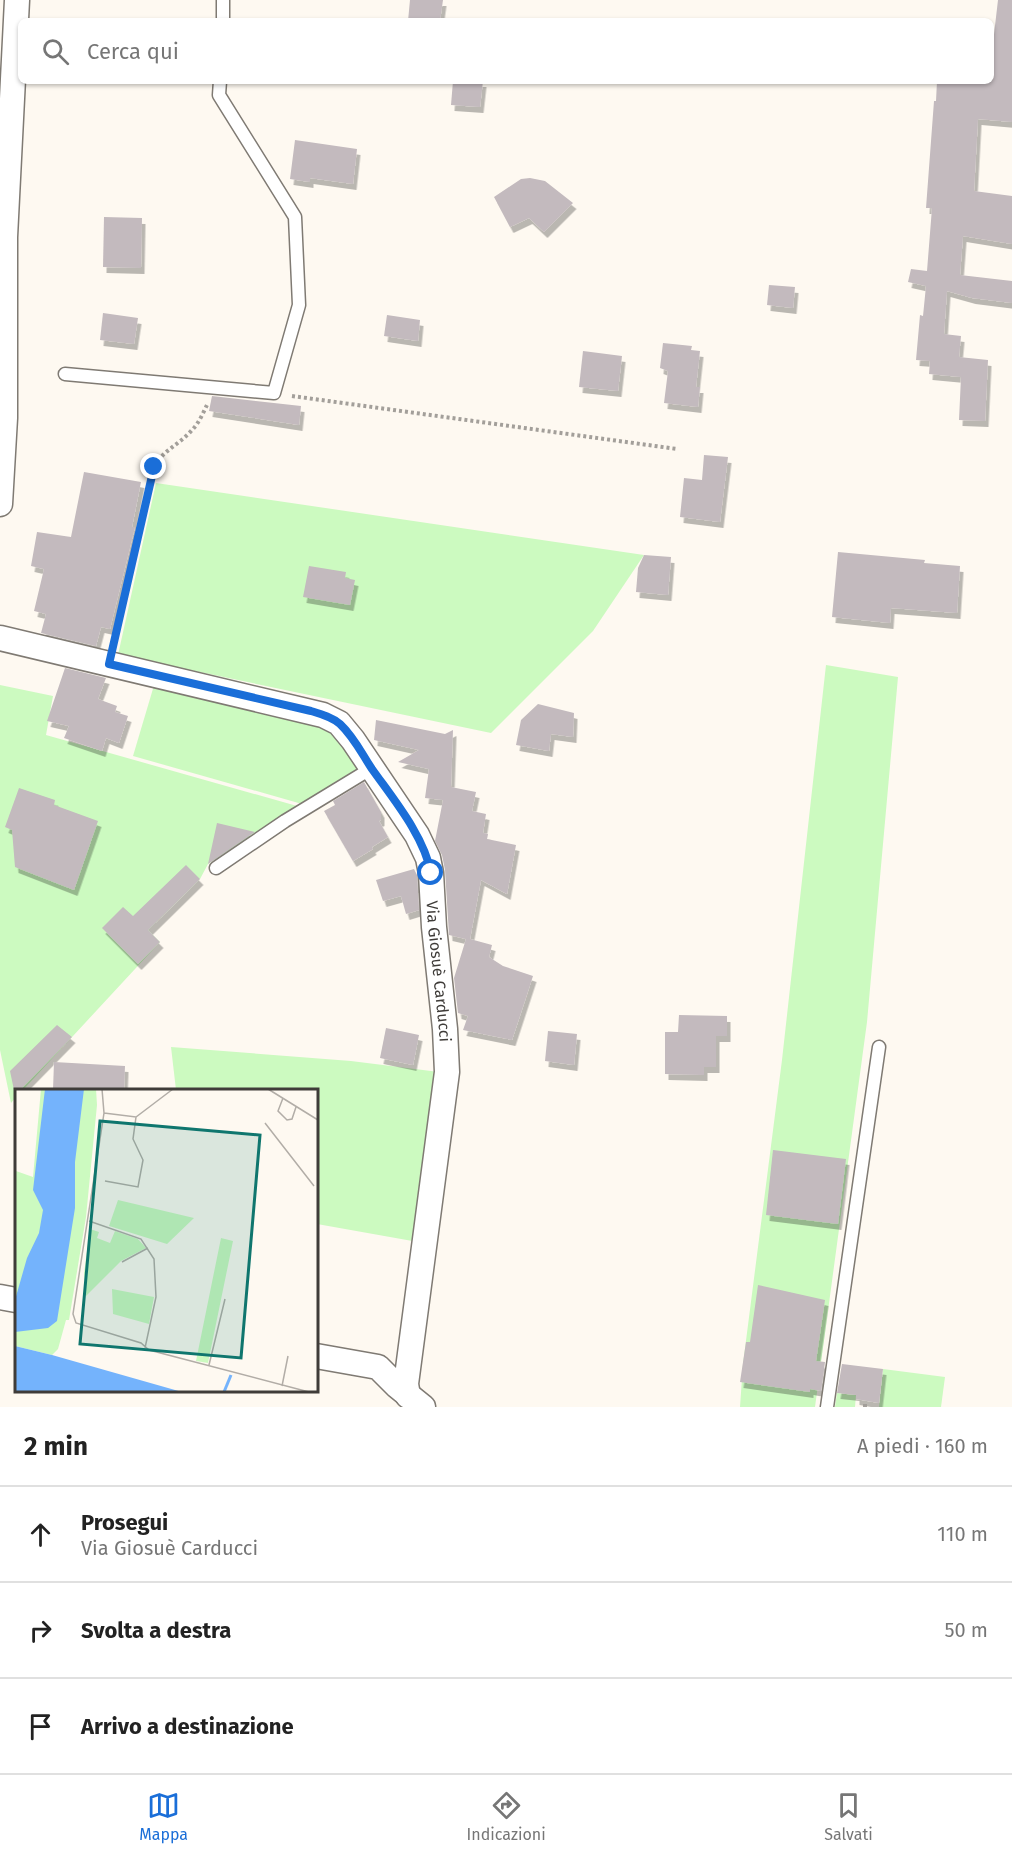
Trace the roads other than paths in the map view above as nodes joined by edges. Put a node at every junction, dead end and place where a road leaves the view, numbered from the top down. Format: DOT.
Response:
graph roads {
  1 [pos="17,0"];
  2 [pos="224,0"];
  3 [pos="223,18"];
  4 [pos="220,84"];
  5 [pos="65,374"];
  6 [pos="0,504"];
  7 [pos="0,638"];
  8 [pos="372,768"];
  9 [pos="216,868"];
  10 [pos="879,1047"];
  11 [pos="0,1297"];
  12 [pos="15,1300"];
  13 [pos="410,1354"];
  14 [pos="318,1356"];
  15 [pos="378,1367"];
  16 [pos="415,1401"];
  17 [pos="827,1407"];
  1 -- 6 [label="street"];
  2 -- 3 [label="lane"];
  4 -- 5 [label="lane"];
  7 -- 8 [label="street, Via Giosuè Carducci"];
  8 -- 9 [label="lane"];
  8 -- 13 [label="street, Via Giosuè Carducci"];
  10 -- 17 [label="lane"];
  11 -- 12 [label="street"];
  13 -- 15 [label="street"];
  13 -- 16 [label="street, Via Giosuè Carducci"];
  14 -- 15 [label="street"];
  15 -- 16 [label="street"];
}
